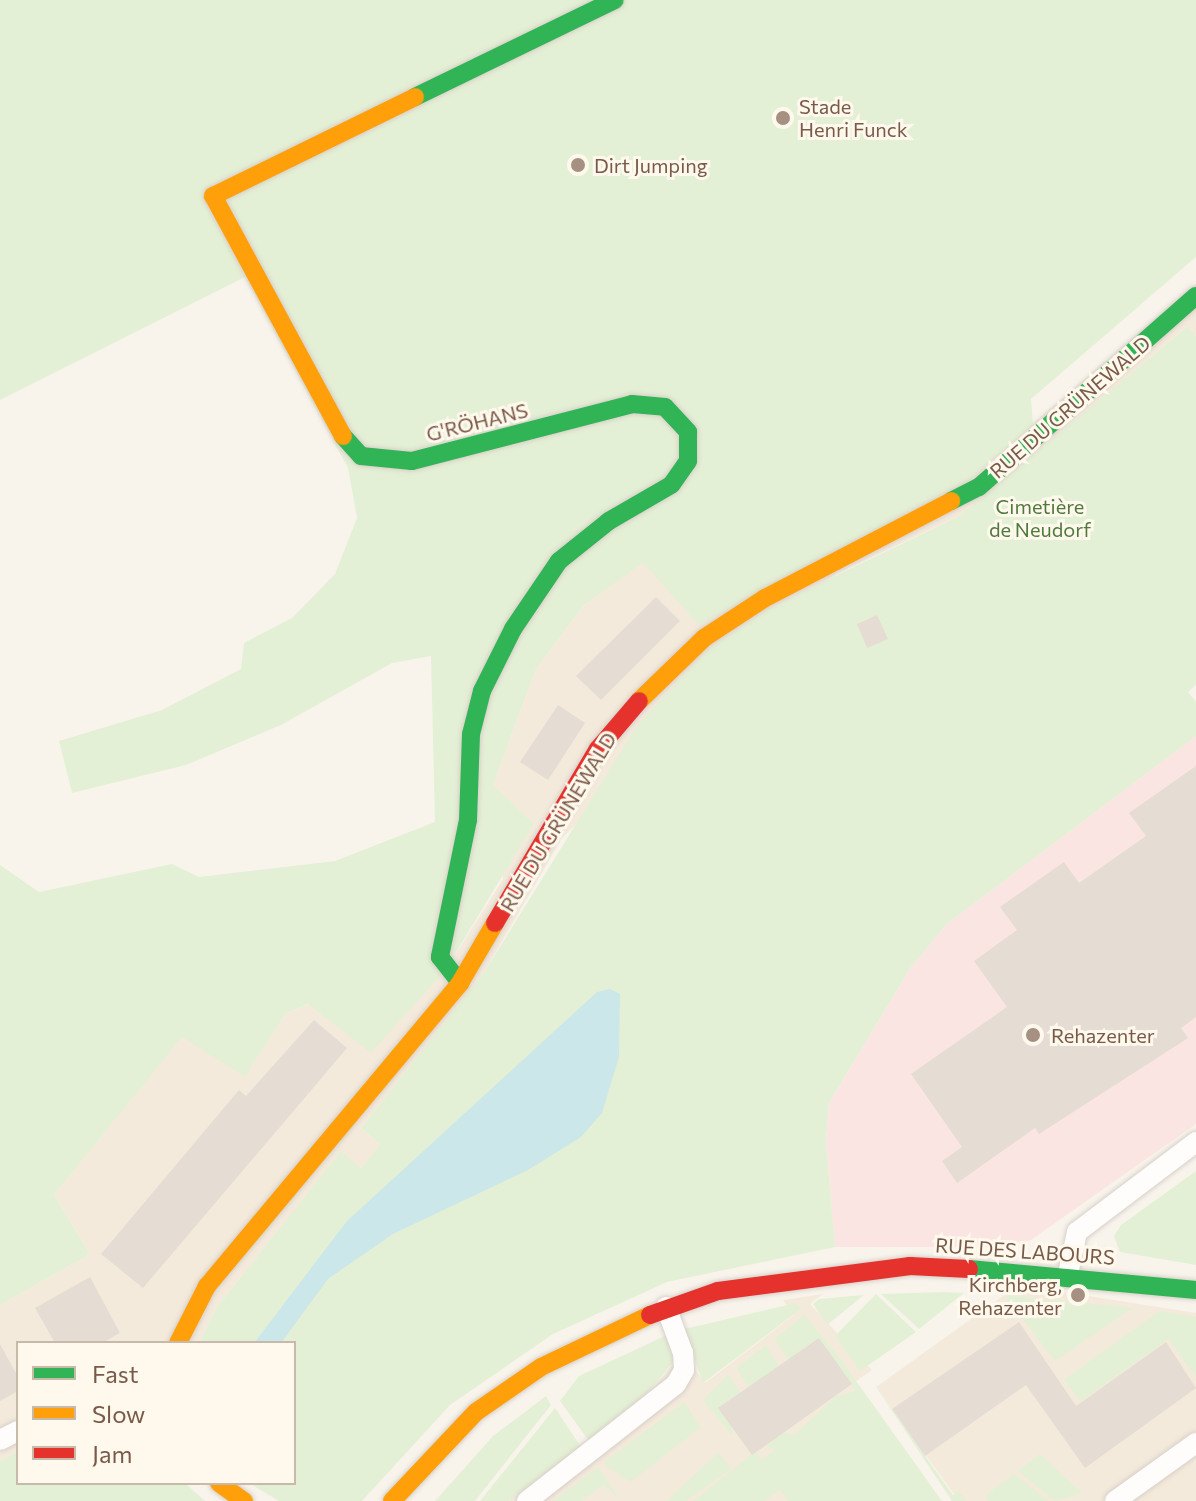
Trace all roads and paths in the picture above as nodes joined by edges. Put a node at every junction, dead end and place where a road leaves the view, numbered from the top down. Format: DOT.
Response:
graph roads {
  1 [pos="615,0"];
  2 [pos="1196,296"];
  3 [pos="460,983"];
  4 [pos="1196,1142"];
  5 [pos="1068,1274"];
  6 [pos="1196,1290"];
  7 [pos="666,1307"];
  8 [pos="179,1341"];
  9 [pos="1196,1443"];
  10 [pos="222,1485"];
  11 [pos="244,1501"];
  12 [pos="392,1501"];
  13 [pos="527,1501"];
  14 [pos="1115,1501"];
  1 -- 3 [label="main road, G'RÖHANS"];
  2 -- 3 [label="main road, RUE DU GRÜNEWALD"];
  3 -- 8 [label="main road, RUE DU GRÜNEWALD"];
  4 -- 5 [label="street"];
  5 -- 6 [label="main road, RUE DES LABOURS"];
  5 -- 7 [label="main road, RUE DES LABOURS"];
  7 -- 12 [label="main road, RUE DES LABOURS"];
  7 -- 13 [label="street"];
  9 -- 14 [label="street"];
  10 -- 11 [label="main road"];
}
